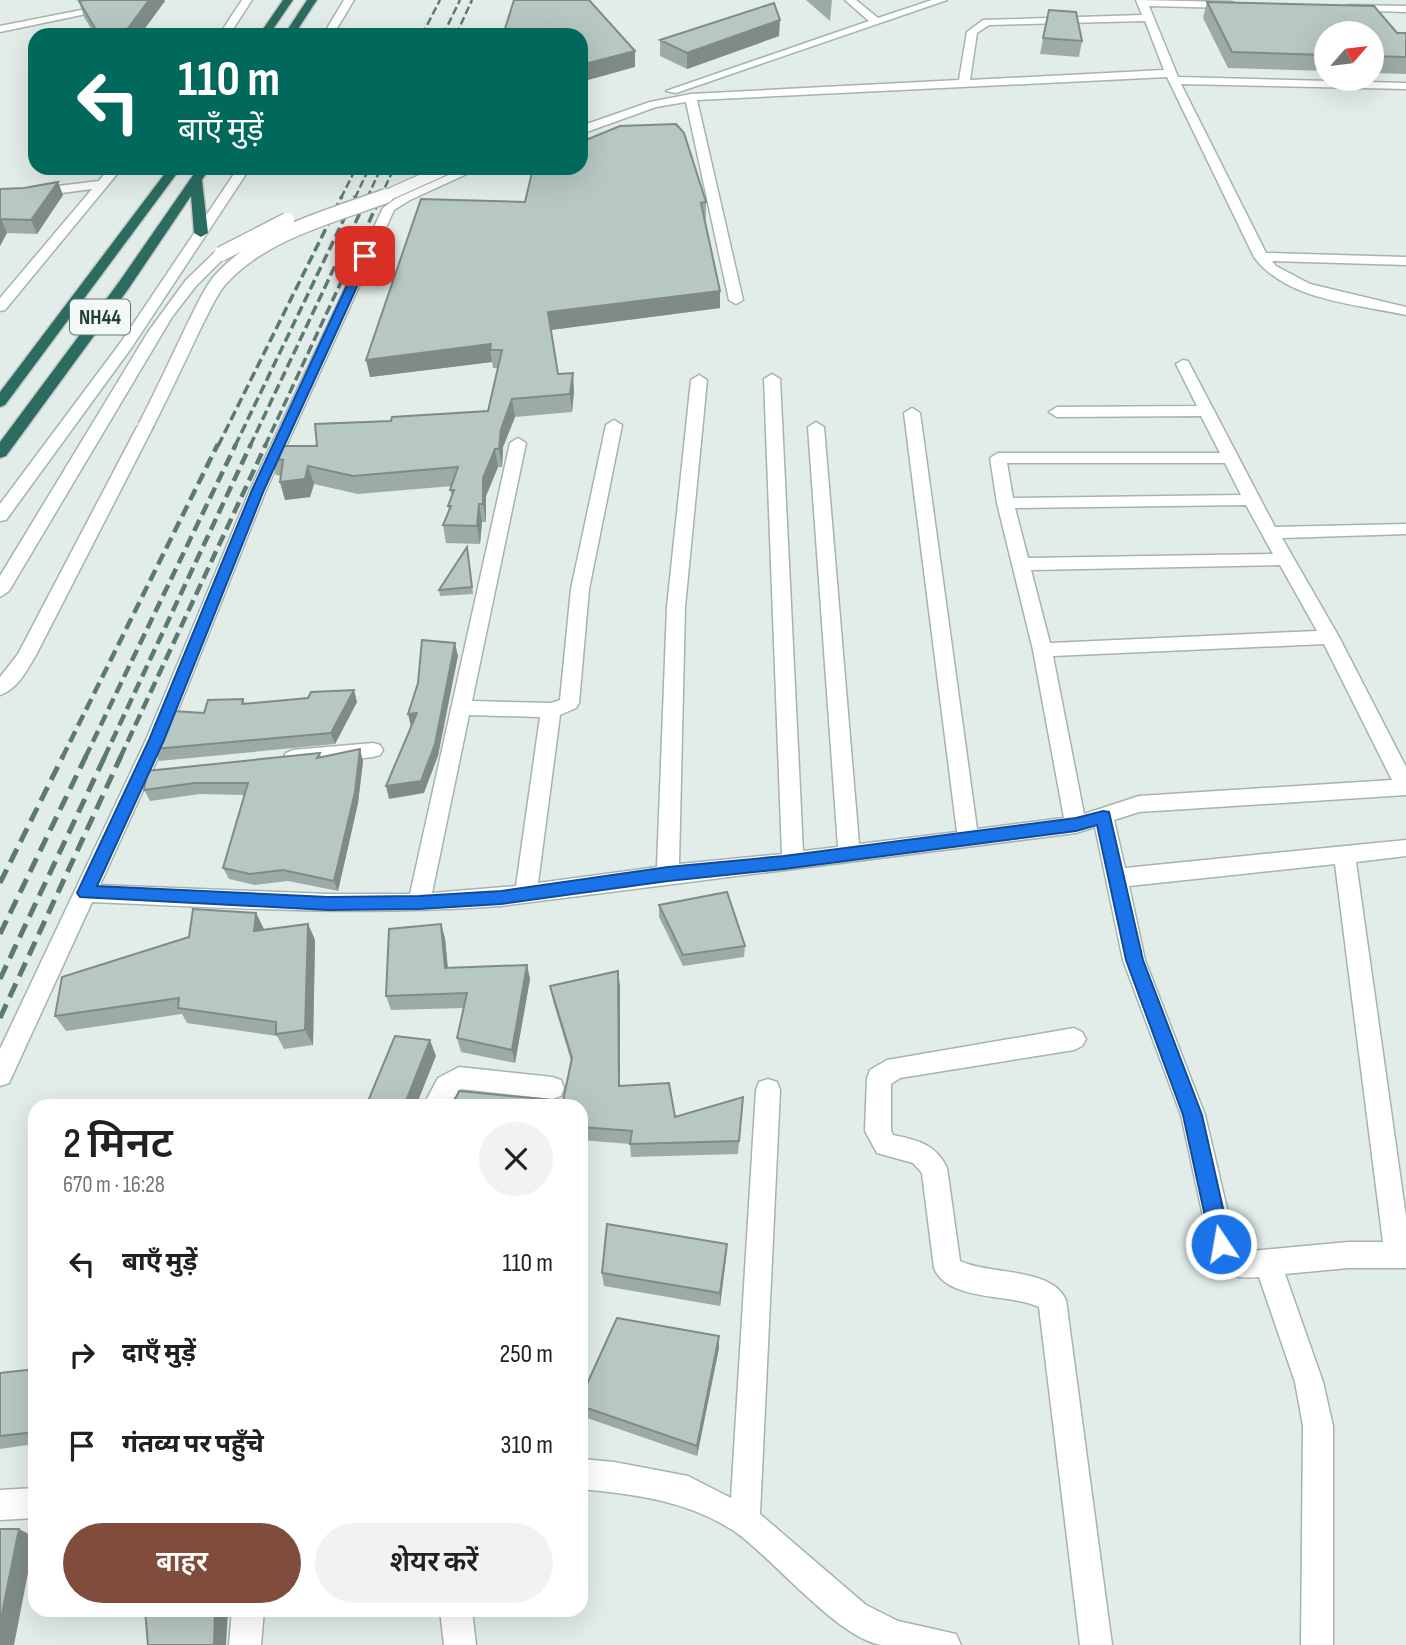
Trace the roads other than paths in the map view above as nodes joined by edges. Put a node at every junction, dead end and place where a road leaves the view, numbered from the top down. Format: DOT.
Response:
graph roads {
  1 [pos="148,0"];
  2 [pos="247,0"];
  3 [pos="288,0"];
  4 [pos="312,0"];
  5 [pos="349,0"];
  6 [pos="850,0"];
  7 [pos="942,0"];
  8 [pos="1142,1"];
  9 [pos="1250,6"];
  10 [pos="1342,8"];
  11 [pos="1406,9"];
  12 [pos="1149,18"];
  13 [pos="876,22"];
  14 [pos="229,28"];
  15 [pos="269,28"];
  16 [pos="294,28"];
  17 [pos="332,28"];
  18 [pos="0,29"];
  19 [pos="790,51"];
  20 [pos="1173,76"];
  21 [pos="964,83"];
  22 [pos="1406,86"];
  23 [pos="691,97"];
  24 [pos="675,99"];
  25 [pos="588,120"];
  26 [pos="588,128"];
  27 [pos="110,175"];
  28 [pos="170,175"];
  29 [pos="199,175"];
  30 [pos="200,175"];
  31 [pos="239,175"];
  32 [pos="415,175"];
  33 [pos="434,175"];
  34 [pos="458,175"];
  35 [pos="103,184"];
  36 [pos="0,197"];
  37 [pos="201,233"];
  38 [pos="1261,257"];
  39 [pos="1406,261"];
  40 [pos="736,300"];
  41 [pos="0,307"];
  42 [pos="1406,311"];
  43 [pos="1182,364"];
  44 [pos="772,379"];
  45 [pos="699,380"];
  46 [pos="0,402"];
  47 [pos="1207,411"];
  48 [pos="1057,412"];
  49 [pos="912,413"];
  50 [pos="614,425"];
  51 [pos="816,427"];
  52 [pos="518,443"];
  53 [pos="0,453"];
  54 [pos="1230,458"];
  55 [pos="1252,500"];
  56 [pos="1005,503"];
  57 [pos="0,516"];
  58 [pos="1406,528"];
  59 [pos="1271,533"];
  60 [pos="1285,559"];
  61 [pos="1021,564"];
  62 [pos="0,591"];
  63 [pos="1330,637"];
  64 [pos="1042,650"];
  65 [pos="0,688"];
  66 [pos="462,708"];
  67 [pos="551,710"];
  68 [pos="373,750"];
  69 [pos="277,760"];
  70 [pos="168,771"];
  71 [pos="141,774"];
  72 [pos="1406,787"];
  73 [pos="1103,817"];
  74 [pos="1076,824"];
  75 [pos="968,838"];
  76 [pos="1406,848"];
  77 [pos="849,854"];
  78 [pos="1344,854"];
  79 [pos="793,861"];
  80 [pos="668,874"];
  81 [pos="1117,878"];
  82 [pos="85,893"];
  83 [pos="526,894"];
  84 [pos="419,903"];
  85 [pos="1074,1039"];
  86 [pos="0,1075"];
  87 [pos="552,1088"];
  88 [pos="768,1090"];
  89 [pos="438,1099"];
  90 [pos="1402,1255"];
  91 [pos="1267,1262"];
  92 [pos="588,1475"];
  93 [pos="28,1503"];
  94 [pos="0,1505"];
  95 [pos="745,1521"];
  96 [pos="247,1617"];
  97 [pos="457,1617"];
  98 [pos="246,1645"];
  99 [pos="460,1645"];
  100 [pos="945,1645"];
  101 [pos="1096,1645"];
  102 [pos="1317,1645"];
  1 -- 18 [label="street"];
  2 -- 14 [label="street"];
  3 -- 15 [label="highway"];
  4 -- 16 [label="highway"];
  5 -- 17 [label="street"];
  6 -- 13 [label="street"];
  7 -- 13 [label="street"];
  8 -- 9 [label="street"];
  8 -- 12 [label="street"];
  10 -- 11 [label="street"];
  12 -- 20 [label="street"];
  12 -- 21 [label="street"];
  13 -- 19 [label="street"];
  19 -- 24 [label="street"];
  19 -- 25 [label="street"];
  20 -- 21 [label="street"];
  20 -- 22 [label="street"];
  20 -- 38 [label="street"];
  21 -- 23 [label="street"];
  23 -- 24 [label="street"];
  23 -- 40 [label="street"];
  24 -- 26 [label="street"];
  27 -- 35 [label="street"];
  28 -- 46 [label="highway, NH44"];
  29 -- 53 [label="highway, NH44"];
  30 -- 37 [label="highway"];
  31 -- 37 [label="street"];
  32 -- 62 [label="street, bridge"];
  33 -- 65 [label="street, bridge"];
  34 -- 71 [label="street"];
  35 -- 36 [label="street"];
  35 -- 41 [label="street"];
  37 -- 57 [label="street"];
  38 -- 39 [label="street"];
  38 -- 42 [label="street"];
  43 -- 47 [label="street"];
  44 -- 79 [label="street"];
  45 -- 80 [label="street"];
  47 -- 48 [label="street"];
  47 -- 54 [label="street"];
  49 -- 75 [label="street"];
  50 -- 67 [label="street"];
  51 -- 77 [label="street"];
  52 -- 66 [label="street"];
  54 -- 55 [label="street"];
  54 -- 56 [label="street"];
  55 -- 56 [label="street"];
  55 -- 59 [label="street"];
  56 -- 61 [label="street"];
  58 -- 59 [label="street"];
  59 -- 60 [label="street"];
  60 -- 61 [label="street"];
  60 -- 63 [label="street"];
  61 -- 64 [label="street"];
  63 -- 64 [label="street"];
  63 -- 72 [label="street"];
  64 -- 74 [label="street"];
  66 -- 67 [label="street"];
  66 -- 84 [label="street"];
  67 -- 83 [label="street"];
  68 -- 69 [label="street"];
  70 -- 71 [label="street"];
  71 -- 82 [label="street"];
  72 -- 73 [label="street"];
  73 -- 74 [label="street"];
  73 -- 81 [label="street"];
  74 -- 75 [label="street"];
  75 -- 77 [label="street"];
  76 -- 78 [label="street"];
  77 -- 79 [label="street"];
  78 -- 81 [label="street"];
  78 -- 90 [label="street"];
  79 -- 80 [label="street"];
  80 -- 83 [label="street"];
  81 -- 91 [label="street"];
  82 -- 84 [label="street"];
  82 -- 86 [label="street"];
  83 -- 84 [label="street"];
  85 -- 101 [label="street"];
  87 -- 89 [label="street"];
  88 -- 95 [label="street"];
  90 -- 91 [label="street"];
  91 -- 102 [label="street"];
  92 -- 95 [label="street"];
  93 -- 94 [label="street"];
  95 -- 100 [label="street"];
  96 -- 98 [label="street"];
  97 -- 99 [label="street"];
}
